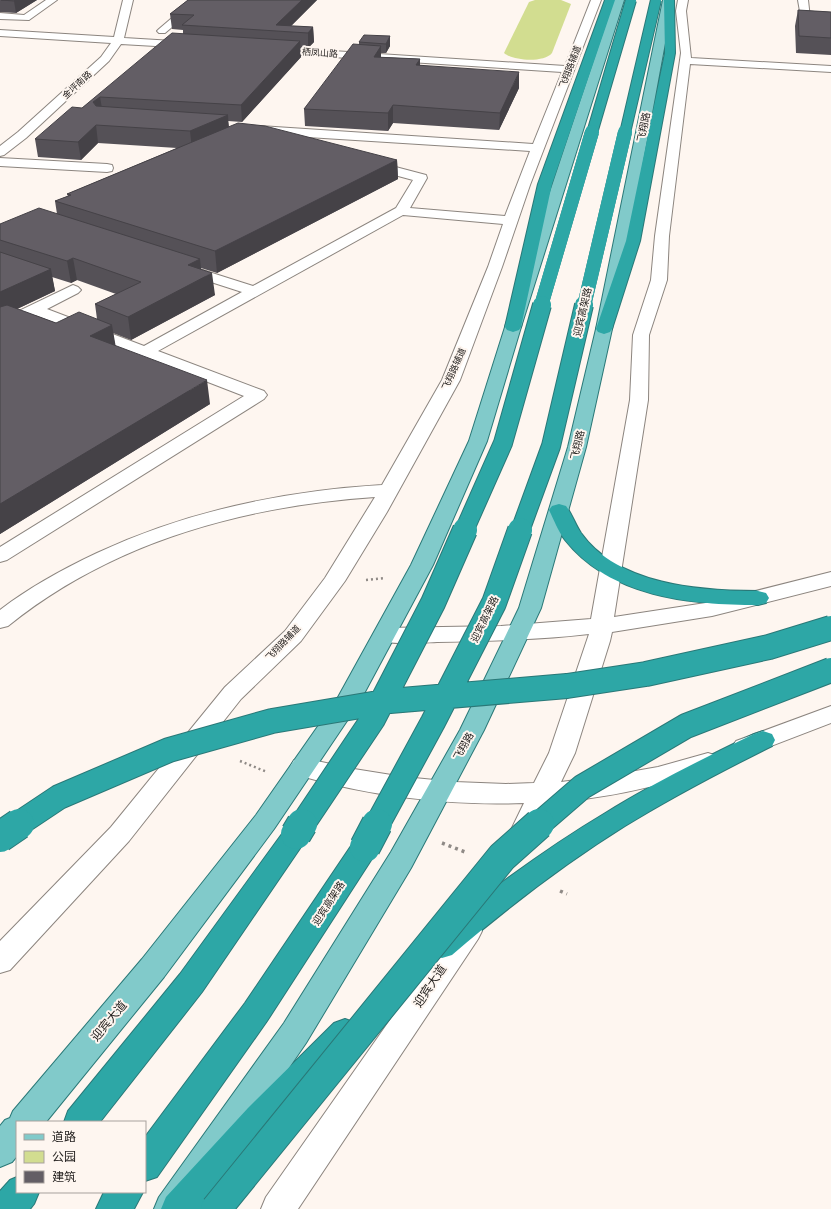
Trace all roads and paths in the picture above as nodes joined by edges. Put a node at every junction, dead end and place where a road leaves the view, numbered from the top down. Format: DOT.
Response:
graph roads {
  1 [pos="52,0"];
  2 [pos="128,0"];
  3 [pos="199,0"];
  4 [pos="596,0"];
  5 [pos="610,0"];
  6 [pos="619,0"];
  7 [pos="631,0"];
  8 [pos="656,0"];
  9 [pos="669,0"];
  10 [pos="683,0"];
  11 [pos="803,0"];
  12 [pos="0,16"];
  13 [pos="831,23"];
  14 [pos="177,32"];
  15 [pos="0,33"];
  16 [pos="118,40"];
  17 [pos="197,45"];
  18 [pos="260,49"];
  19 [pos="685,61"];
  20 [pos="569,69"];
  21 [pos="831,69"];
  22 [pos="288,143"];
  23 [pos="538,148"];
  24 [pos="0,152"];
  25 [pos="354,161"];
  26 [pos="0,162"];
  27 [pos="107,168"];
  28 [pos="401,211"];
  29 [pos="511,221"];
  30 [pos="172,265"];
  31 [pos="51,282"];
  32 [pos="254,291"];
  33 [pos="34,309"];
  34 [pos="0,326"];
  35 [pos="512,327"];
  36 [pos="604,329"];
  37 [pos="144,352"];
  38 [pos="389,490"];
  39 [pos="559,510"];
  40 [pos="0,556"];
  41 [pos="612,569"];
  42 [pos="831,579"];
  43 [pos="758,598"];
  44 [pos="0,622"];
  45 [pos="602,626"];
  46 [pos="831,628"];
  47 [pos="518,633"];
  48 [pos="384,635"];
  49 [pos="831,670"];
  50 [pos="831,714"];
  51 [pos="763,740"];
  52 [pos="303,767"];
  53 [pos="438,792"];
  54 [pos="542,793"];
  55 [pos="0,836"];
  56 [pos="476,918"];
  57 [pos="0,961"];
  58 [pos="25,1121"];
  59 [pos="81,1121"];
  60 [pos="146,1164"];
  61 [pos="21,1193"];
  62 [pos="125,1193"];
  63 [pos="7,1209"];
  64 [pos="113,1209"];
  65 [pos="171,1209"];
  66 [pos="178,1209"];
  67 [pos="216,1209"];
  68 [pos="278,1209"];
  1 -- 12 [label="street"];
  2 -- 16 [label="street, 金坪南路"];
  3 -- 14 [label="street"];
  4 -- 20 [label="street, 飞翔路辅道"];
  5 -- 35 [label="highway"];
  6 -- 35 [label="main road"];
  7 -- 59 [label="highway, bridge"];
  8 -- 60 [label="highway, 迎宾高架路, bridge"];
  9 -- 36 [label="main road, 飞翔路"];
  9 -- 36 [label="highway"];
  10 -- 19 [label="street"];
  11 -- 13 [label="street"];
  15 -- 16 [label="street"];
  16 -- 17 [label="street"];
  16 -- 24 [label="street, 金坪南路"];
  18 -- 20 [label="street, 栖凤山路"];
  19 -- 21 [label="street"];
  19 -- 41 [label="street"];
  20 -- 23 [label="street, 飞翔路辅道"];
  22 -- 23 [label="street"];
  23 -- 29 [label="street, 飞翔路辅道"];
  25 -- 28 [label="street"];
  26 -- 27 [label="street"];
  28 -- 29 [label="street"];
  28 -- 32 [label="street"];
  29 -- 38 [label="street, 飞翔路辅道"];
  30 -- 32 [label="street"];
  31 -- 33 [label="street"];
  32 -- 37 [label="street"];
  33 -- 34 [label="street"];
  33 -- 37 [label="street"];
  35 -- 48 [label="main road"];
  36 -- 39 [label="main road, 飞翔路"];
  37 -- 40 [label="street"];
  38 -- 44 [label="street"];
  38 -- 57 [label="street, 飞翔路辅道"];
  39 -- 41 [label="highway"];
  39 -- 47 [label="main road, 飞翔路"];
  41 -- 43 [label="highway"];
  41 -- 45 [label="street"];
  42 -- 43 [label="street"];
  43 -- 45 [label="street"];
  45 -- 47 [label="street"];
  45 -- 54 [label="street, 迎宾大道"];
  46 -- 55 [label="highway, bridge"];
  47 -- 48 [label="street"];
  47 -- 53 [label="main road, 飞翔路"];
  48 -- 52 [label="main road"];
  49 -- 67 [label="highway, bridge"];
  50 -- 51 [label="street"];
  51 -- 54 [label="street"];
  51 -- 56 [label="highway"];
  52 -- 53 [label="street"];
  52 -- 58 [label="main road, 迎宾大道"];
  53 -- 54 [label="street"];
  53 -- 65 [label="main road, 飞翔路"];
  54 -- 56 [label="street, 迎宾大道"];
  56 -- 66 [label="highway"];
  56 -- 68 [label="street, 迎宾大道"];
  61 -- 63 [label="highway"];
  62 -- 64 [label="highway"];
}
